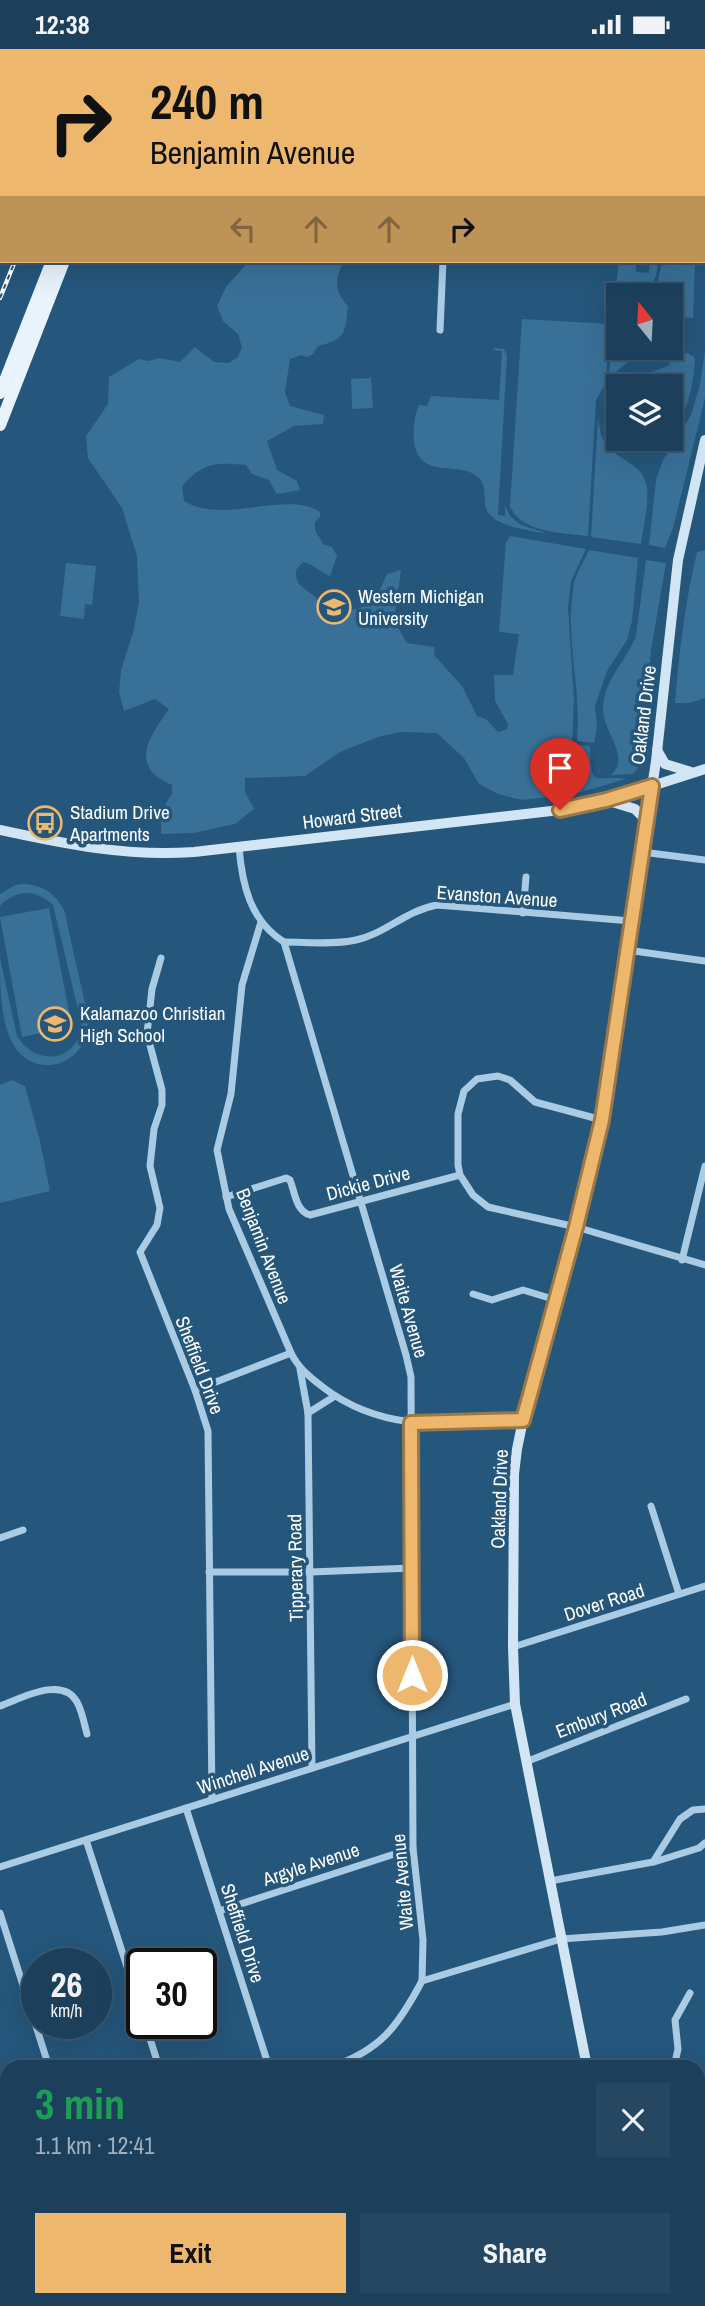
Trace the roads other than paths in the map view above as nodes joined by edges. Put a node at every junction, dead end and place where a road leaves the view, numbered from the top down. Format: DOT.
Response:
graph roads {
  1 [pos="51,263"];
  2 [pos="63,263"];
  3 [pos="443,263"];
  4 [pos="440,330"];
  5 [pos="0,393"];
  6 [pos="0,425"];
  7 [pos="705,440"];
  8 [pos="657,750"];
  9 [pos="705,769"];
  10 [pos="694,773"];
  11 [pos="652,786"];
  12 [pos="606,800"];
  13 [pos="646,820"];
  14 [pos="0,830"];
  15 [pos="239,847"];
  16 [pos="642,852"];
  17 [pos="705,860"];
  18 [pos="526,877"];
  19 [pos="523,913"];
  20 [pos="631,921"];
  21 [pos="261,922"];
  22 [pos="284,942"];
  23 [pos="627,950"];
  24 [pos="161,958"];
  25 [pos="705,961"];
  26 [pos="602,1120"];
  27 [pos="705,1166"];
  28 [pos="460,1175"];
  29 [pos="226,1197"];
  30 [pos="362,1201"];
  31 [pos="576,1227"];
  32 [pos="682,1260"];
  33 [pos="705,1265"];
  34 [pos="473,1294"];
  35 [pos="556,1300"];
  36 [pos="291,1353"];
  37 [pos="300,1369"];
  38 [pos="195,1389"];
  39 [pos="335,1396"];
  40 [pos="308,1413"];
  41 [pos="523,1420"];
  42 [pos="411,1423"];
  43 [pos="651,1506"];
  44 [pos="23,1530"];
  45 [pos="0,1538"];
  46 [pos="412,1568"];
  47 [pos="209,1572"];
  48 [pos="311,1572"];
  49 [pos="705,1586"];
  50 [pos="680,1594"];
  51 [pos="513,1647"];
  52 [pos="686,1699"];
  53 [pos="515,1704"];
  54 [pos="0,1706"];
  55 [pos="87,1734"];
  56 [pos="413,1737"];
  57 [pos="528,1761"];
  58 [pos="312,1768"];
  59 [pos="212,1800"];
  60 [pos="186,1808"];
  61 [pos="705,1809"];
  62 [pos="86,1840"];
  63 [pos="705,1843"];
  64 [pos="413,1848"];
  65 [pos="653,1862"];
  66 [pos="0,1867"];
  67 [pos="550,1881"];
  68 [pos="219,1911"];
  69 [pos="0,1913"];
  70 [pos="705,1925"];
  71 [pos="561,1939"];
  72 [pos="126,1964"];
  73 [pos="422,1980"];
  74 [pos="690,1993"];
  75 [pos="150,2039"];
  76 [pos="47,2060"];
  77 [pos="157,2060"];
  78 [pos="267,2060"];
  79 [pos="348,2060"];
  80 [pos="586,2060"];
  81 [pos="676,2060"];
  1 -- 5 [label="main road"];
  2 -- 6 [label="main road"];
  3 -- 4 [label="street"];
  7 -- 8 [label="main road, Oakland Drive"];
  8 -- 10 [label="main road"];
  8 -- 11 [label="main road, Oakland Drive"];
  9 -- 10 [label="main road, Howard Street"];
  10 -- 11 [label="main road, Howard Street"];
  11 -- 12 [label="main road, Howard Street"];
  11 -- 13 [label="main road, Oakland Drive"];
  12 -- 13 [label="main road"];
  12 -- 15 [label="main road, Howard Street"];
  13 -- 16 [label="main road, Oakland Drive"];
  14 -- 15 [label="main road, Howard Street"];
  15 -- 21 [label="street"];
  16 -- 17 [label="street"];
  16 -- 20 [label="main road, Oakland Drive"];
  18 -- 19 [label="street"];
  19 -- 20 [label="street, Evanston Avenue"];
  19 -- 22 [label="street, Evanston Avenue"];
  20 -- 23 [label="main road, Oakland Drive"];
  21 -- 22 [label="street"];
  21 -- 29 [label="street, Benjamin Avenue"];
  22 -- 30 [label="street, Waite Avenue"];
  23 -- 25 [label="street"];
  23 -- 26 [label="main road, Oakland Drive"];
  24 -- 38 [label="street, Sheffield Drive"];
  26 -- 28 [label="street"];
  26 -- 31 [label="main road, Oakland Drive"];
  27 -- 32 [label="street"];
  28 -- 30 [label="street, Dickie Drive"];
  28 -- 31 [label="street"];
  29 -- 30 [label="street, Dickie Drive"];
  29 -- 36 [label="street, Benjamin Avenue"];
  30 -- 42 [label="street, Waite Avenue"];
  31 -- 32 [label="street"];
  31 -- 35 [label="main road, Oakland Drive"];
  32 -- 33 [label="street"];
  34 -- 35 [label="street"];
  35 -- 41 [label="main road, Oakland Drive"];
  36 -- 37 [label="street, Benjamin Avenue"];
  36 -- 38 [label="street"];
  37 -- 39 [label="street, Benjamin Avenue"];
  37 -- 40 [label="street, Tipperary Road"];
  38 -- 47 [label="street, Sheffield Drive"];
  39 -- 40 [label="street"];
  39 -- 42 [label="street, Benjamin Avenue"];
  40 -- 48 [label="street, Tipperary Road"];
  41 -- 42 [label="street, Benjamin Avenue"];
  41 -- 51 [label="main road, Oakland Drive"];
  42 -- 46 [label="street, Waite Avenue"];
  43 -- 50 [label="street"];
  44 -- 45 [label="street"];
  46 -- 48 [label="street"];
  46 -- 56 [label="street, Waite Avenue"];
  47 -- 48 [label="street"];
  47 -- 59 [label="street, Sheffield Drive"];
  48 -- 58 [label="street, Tipperary Road"];
  49 -- 50 [label="street, Dover Road"];
  50 -- 51 [label="street, Dover Road"];
  51 -- 53 [label="main road, Oakland Drive"];
  52 -- 57 [label="street, Embury Road"];
  53 -- 56 [label="street, Winchell Avenue"];
  53 -- 57 [label="main road, Oakland Drive"];
  54 -- 55 [label="street"];
  56 -- 58 [label="street, Winchell Avenue"];
  56 -- 64 [label="street, Waite Avenue"];
  57 -- 67 [label="main road, Oakland Drive"];
  58 -- 59 [label="street, Winchell Avenue"];
  59 -- 60 [label="street, Winchell Avenue"];
  60 -- 62 [label="street, Winchell Avenue"];
  60 -- 68 [label="street, Sheffield Drive"];
  61 -- 65 [label="street"];
  62 -- 66 [label="street, Winchell Avenue"];
  62 -- 72 [label="street"];
  63 -- 65 [label="street"];
  64 -- 68 [label="street, Argyle Avenue"];
  64 -- 73 [label="street, Waite Avenue"];
  65 -- 67 [label="street"];
  67 -- 71 [label="main road, Oakland Drive"];
  68 -- 78 [label="street, Sheffield Drive"];
  69 -- 76 [label="street"];
  70 -- 71 [label="street"];
  71 -- 73 [label="street"];
  71 -- 80 [label="main road, Oakland Drive"];
  73 -- 79 [label="street"];
  74 -- 81 [label="street"];
  75 -- 77 [label="street"];
}
